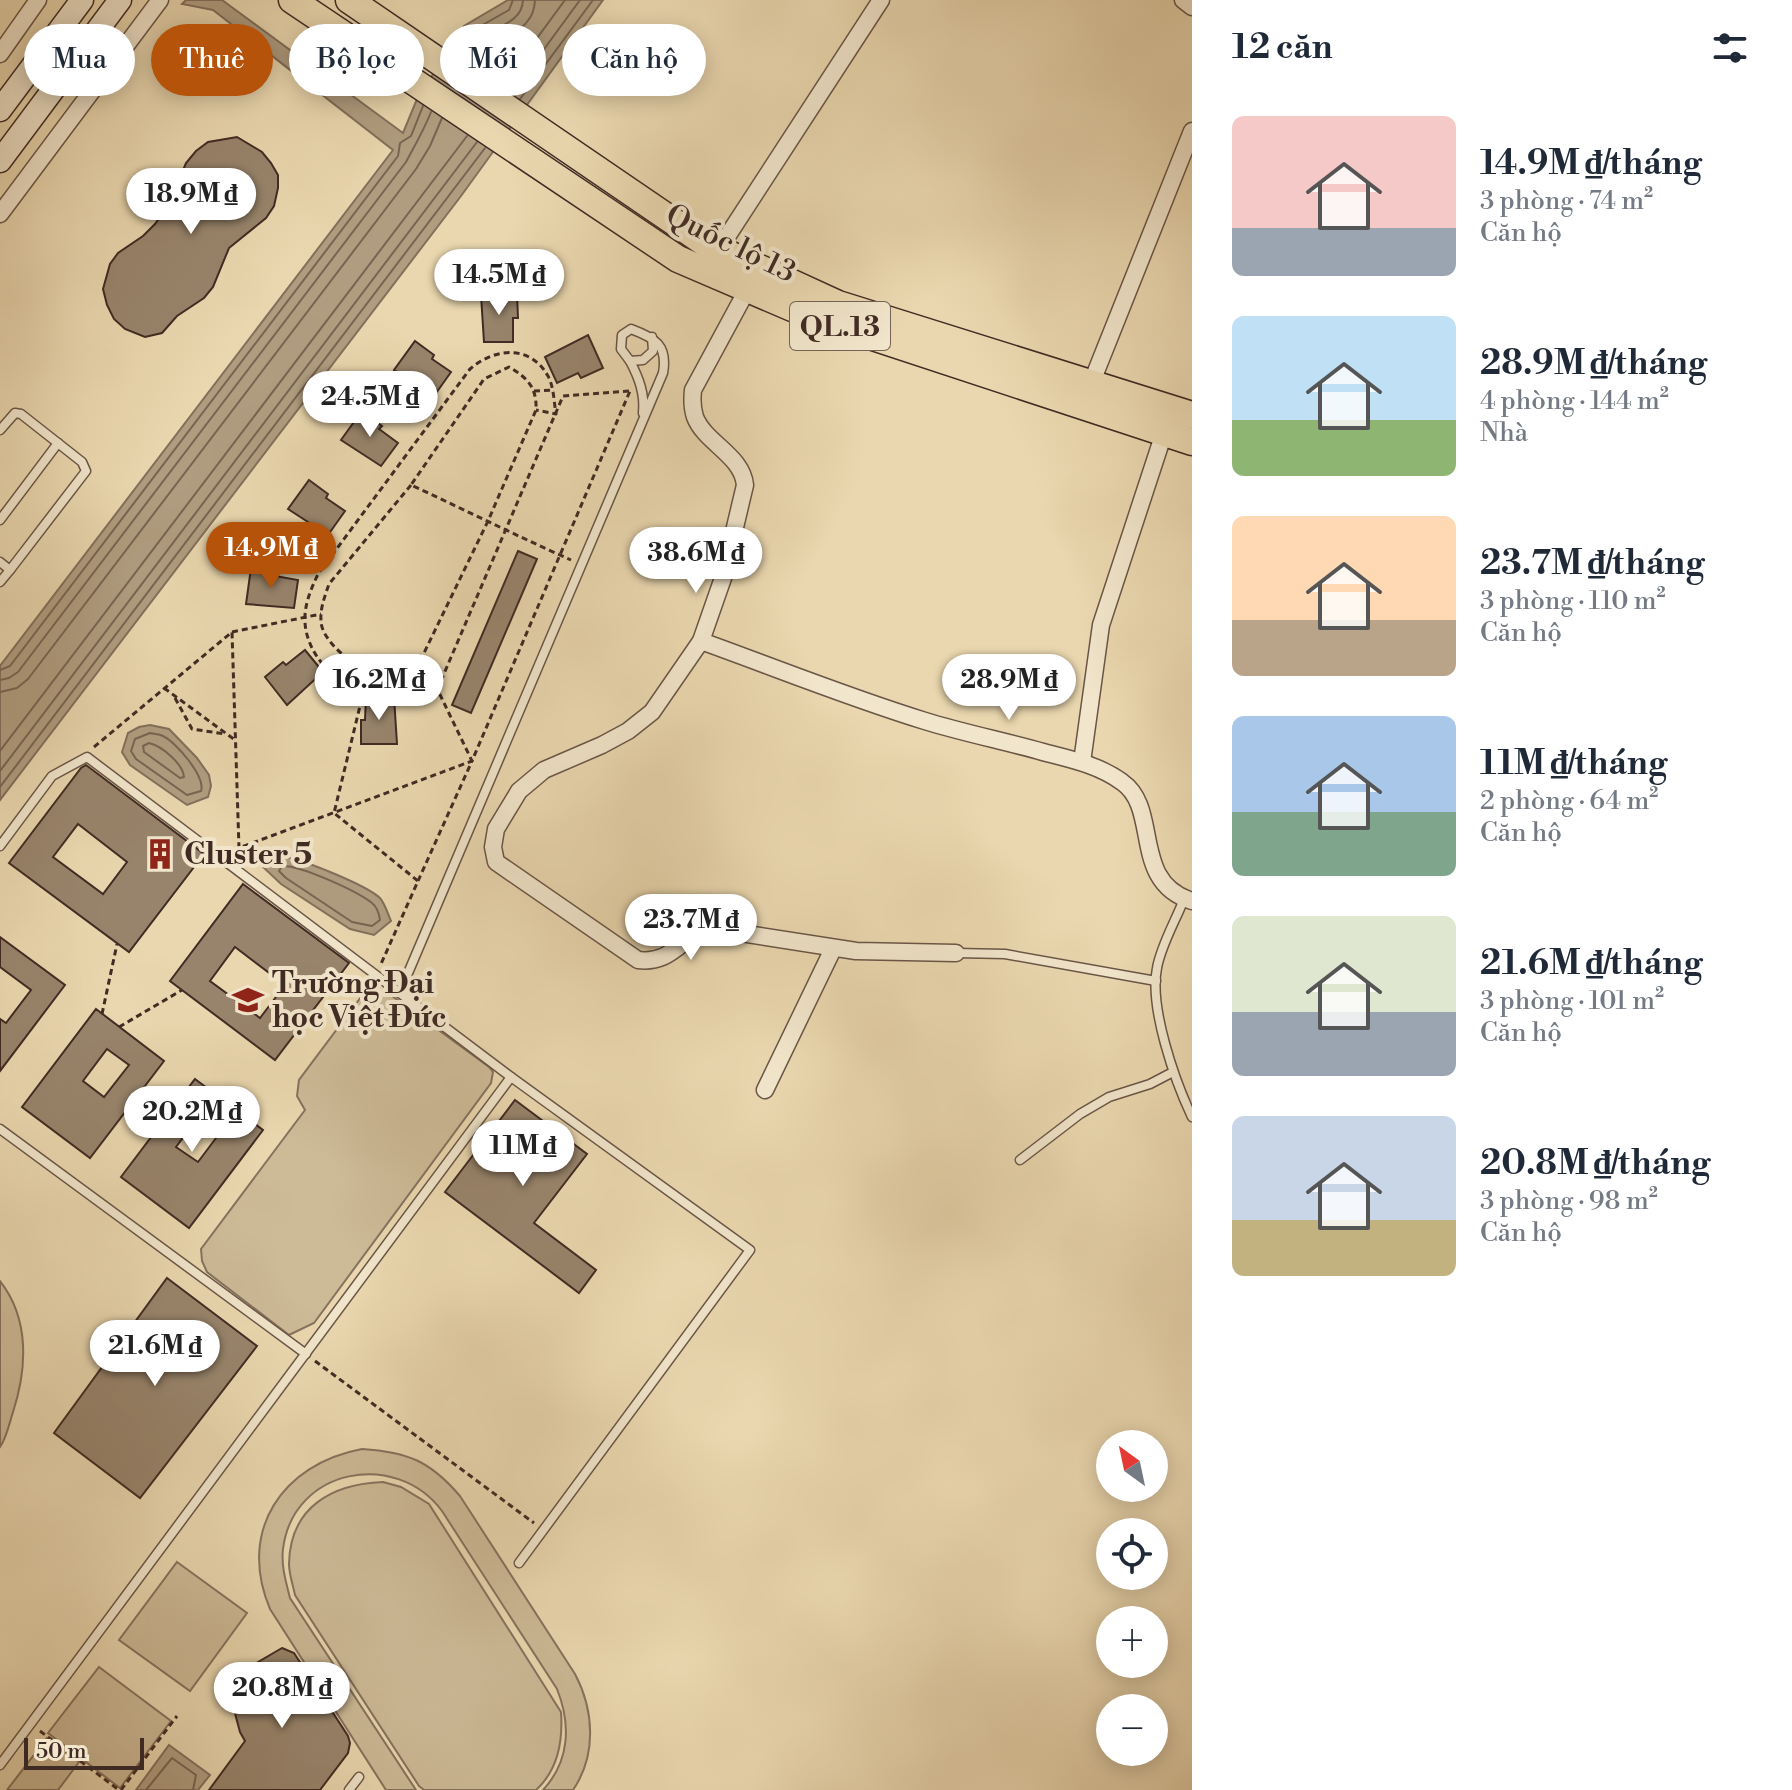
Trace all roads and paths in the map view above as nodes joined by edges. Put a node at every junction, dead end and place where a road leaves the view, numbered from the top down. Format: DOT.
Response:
graph roads {
  1 [pos="38,0"];
  2 [pos="82,0"];
  3 [pos="120,0"];
  4 [pos="160,0"];
  5 [pos="292,0"];
  6 [pos="349,0"];
  7 [pos="881,0"];
  8 [pos="1183,0"];
  9 [pos="1192,7"];
  10 [pos="0,54"];
  11 [pos="0,110"];
  12 [pos="1192,131"];
  13 [pos="0,161"];
  14 [pos="0,214"];
  15 [pos="719,249"];
  16 [pos="747,290"];
  17 [pos="652,337"];
  18 [pos="630,361"];
  19 [pos="1091,384"];
  20 [pos="641,388"];
  21 [pos="553,390"];
  22 [pos="534,391"];
  23 [pos="629,391"];
  24 [pos="536,410"];
  25 [pos="556,414"];
  26 [pos="1192,415"];
  27 [pos="643,421"];
  28 [pos="0,430"];
  29 [pos="1164,433"];
  30 [pos="1192,442"];
  31 [pos="58,443"];
  32 [pos="411,485"];
  33 [pos="0,520"];
  34 [pos="488,521"];
  35 [pos="508,531"];
  36 [pos="558,555"];
  37 [pos="0,562"];
  38 [pos="581,565"];
  39 [pos="10,570"];
  40 [pos="0,582"];
  41 [pos="321,614"];
  42 [pos="305,617"];
  43 [pos="232,632"];
  44 [pos="701,641"];
  45 [pos="418,658"];
  46 [pos="369,669"];
  47 [pos="431,676"];
  48 [pos="164,688"];
  49 [pos="364,690"];
  50 [pos="437,690"];
  51 [pos="173,695"];
  52 [pos="228,735"];
  53 [pos="235,741"];
  54 [pos="87,757"];
  55 [pos="472,761"];
  56 [pos="1082,762"];
  57 [pos="334,813"];
  58 [pos="0,846"];
  59 [pos="418,881"];
  60 [pos="1188,900"];
  61 [pos="117,944"];
  62 [pos="833,949"];
  63 [pos="956,953"];
  64 [pos="376,975"];
  65 [pos="1156,981"];
  66 [pos="182,990"];
  67 [pos="400,992"];
  68 [pos="102,1014"];
  69 [pos="119,1027"];
  70 [pos="1173,1072"];
  71 [pos="511,1077"];
  72 [pos="765,1090"];
  73 [pos="1192,1117"];
  74 [pos="0,1129"];
  75 [pos="1020,1160"];
  76 [pos="306,1354"];
  77 [pos="543,1529"];
  78 [pos="519,1563"];
  79 [pos="177,1716"];
  80 [pos="31,1724"];
  81 [pos="0,1765"];
  82 [pos="359,1777"];
  83 [pos="120,1790"];
  84 [pos="349,1790"];
  1 -- 10 [label="street"];
  2 -- 11 [label="main road"];
  3 -- 13 [label="main road"];
  4 -- 14 [label="street"];
  5 -- 16 [label="highway, Quốc lộ 13 / QL.13"];
  6 -- 15 [label="highway, Quốc lộ 13 / QL.13"];
  7 -- 15 [label="street"];
  8 -- 9 [label="street"];
  12 -- 19 [label="street"];
  15 -- 19 [label="highway, Quốc lộ 13 / QL.13"];
  16 -- 29 [label="highway, Quốc lộ 13 / QL.13"];
  16 -- 44 [label="street"];
  17 -- 18 [label="lane"];
  17 -- 18 [label="lane"];
  17 -- 27 [label="lane"];
  18 -- 20 [label="lane"];
  19 -- 26 [label="highway, Quốc lộ 13 / QL.13"];
  20 -- 23 [label="path"];
  20 -- 27 [label="lane"];
  21 -- 22 [label="path"];
  21 -- 25 [label="path"];
  21 -- 42 [label="path"];
  22 -- 24 [label="path"];
  22 -- 32 [label="path"];
  23 -- 25 [label="path"];
  23 -- 36 [label="path"];
  24 -- 25 [label="path"];
  24 -- 34 [label="path"];
  25 -- 35 [label="path"];
  27 -- 38 [label="lane"];
  28 -- 31 [label="lane"];
  29 -- 30 [label="highway, Quốc lộ 13 / QL.13"];
  29 -- 56 [label="street"];
  31 -- 33 [label="lane"];
  31 -- 39 [label="lane"];
  32 -- 34 [label="path"];
  32 -- 41 [label="path"];
  34 -- 35 [label="path"];
  34 -- 45 [label="path"];
  35 -- 36 [label="path"];
  35 -- 50 [label="path"];
  36 -- 38 [label="path"];
  36 -- 55 [label="path"];
  37 -- 39 [label="lane"];
  38 -- 67 [label="lane"];
  39 -- 40 [label="lane"];
  41 -- 42 [label="path"];
  41 -- 46 [label="path"];
  42 -- 43 [label="path"];
  42 -- 49 [label="path"];
  43 -- 48 [label="path"];
  43 -- 53 [label="path"];
  44 -- 56 [label="street"];
  44 -- 62 [label="street"];
  45 -- 46 [label="path"];
  45 -- 47 [label="path"];
  46 -- 49 [label="path"];
  47 -- 49 [label="path"];
  47 -- 50 [label="path"];
  48 -- 51 [label="path"];
  48 -- 54 [label="path"];
  49 -- 57 [label="path"];
  50 -- 55 [label="path"];
  51 -- 52 [label="path"];
  51 -- 52 [label="path"];
  52 -- 53 [label="path"];
  53 -- 57 [label="path"];
  54 -- 58 [label="lane"];
  54 -- 64 [label="lane"];
  55 -- 57 [label="path"];
  55 -- 59 [label="path"];
  56 -- 60 [label="street"];
  57 -- 59 [label="path"];
  59 -- 64 [label="path"];
  60 -- 65 [label="lane"];
  61 -- 68 [label="path"];
  62 -- 63 [label="street"];
  62 -- 72 [label="street"];
  63 -- 65 [label="lane"];
  64 -- 67 [label="lane"];
  65 -- 70 [label="lane"];
  66 -- 69 [label="path"];
  67 -- 71 [label="lane"];
  70 -- 73 [label="lane"];
  70 -- 75 [label="lane"];
  71 -- 76 [label="lane"];
  71 -- 77 [label="lane"];
  74 -- 76 [label="lane"];
  76 -- 77 [label="path"];
  76 -- 80 [label="lane"];
  77 -- 78 [label="lane"];
  79 -- 83 [label="path"];
  80 -- 81 [label="lane"];
  80 -- 83 [label="path"];
  82 -- 84 [label="lane"];
}
